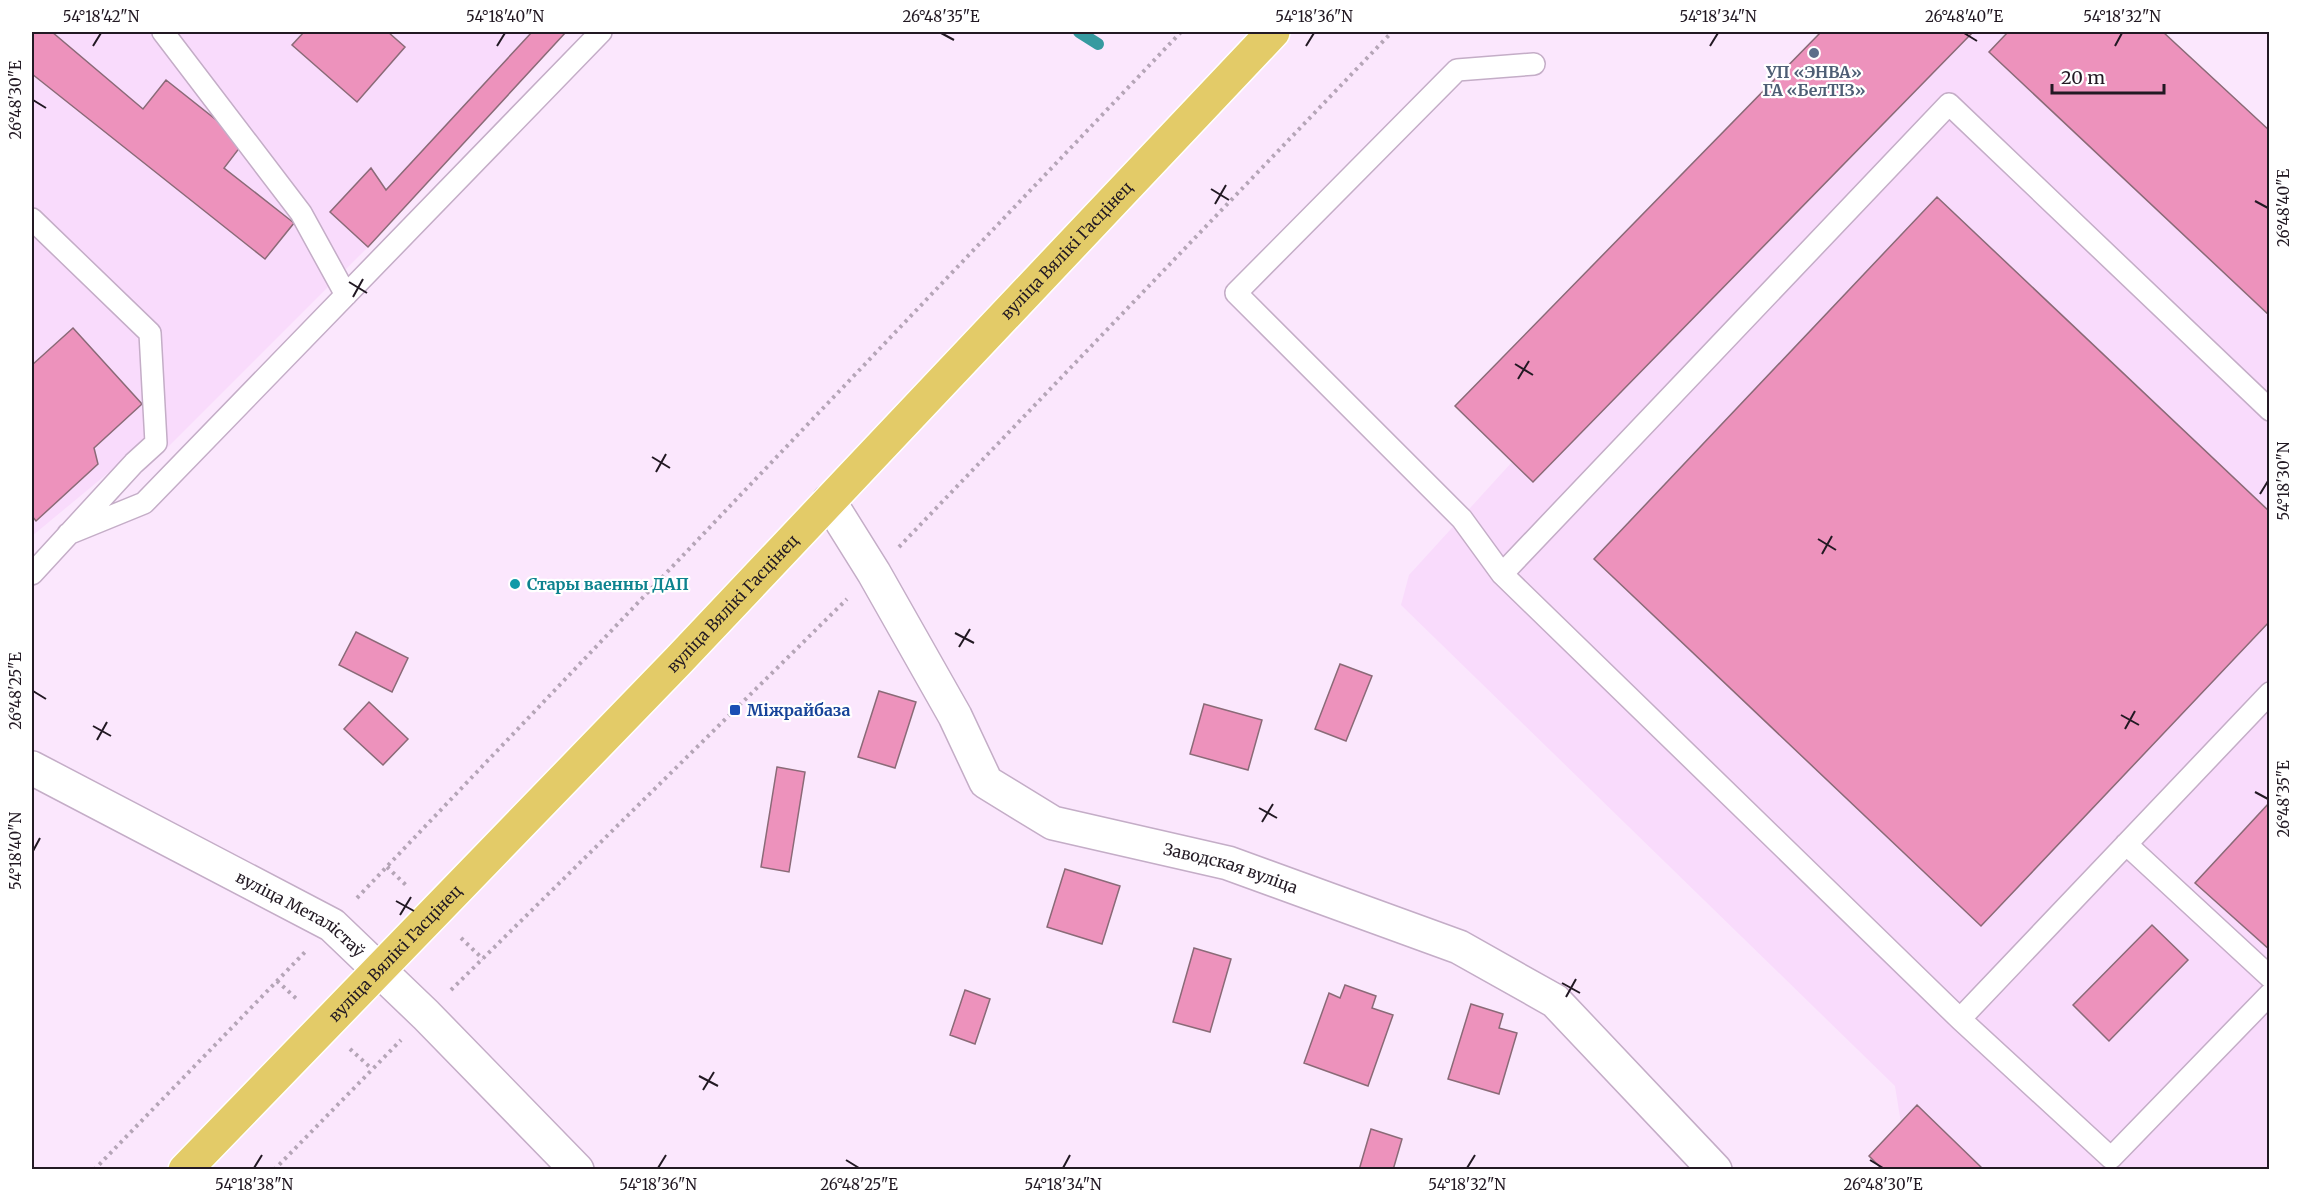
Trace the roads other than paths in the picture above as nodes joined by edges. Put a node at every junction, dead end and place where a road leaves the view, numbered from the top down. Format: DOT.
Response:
graph roads {
  1 [pos="163,32"];
  2 [pos="602,32"];
  3 [pos="1273,32"];
  4 [pos="1534,64"];
  5 [pos="32,219"];
  6 [pos="346,295"];
  7 [pos="2270,410"];
  8 [pos="829,501"];
  9 [pos="68,534"];
  10 [pos="32,574"];
  11 [pos="1502,574"];
  12 [pos="2270,693"];
  13 [pos="32,768"];
  14 [pos="2126,844"];
  15 [pos="378,968"];
  16 [pos="2270,977"];
  17 [pos="2270,994"];
  18 [pos="1960,1019"];
  19 [pos="185,1170"];
  20 [pos="578,1170"];
  21 [pos="1715,1170"];
  1 -- 6 [label="lane"];
  2 -- 6 [label="lane"];
  3 -- 8 [label="main road, вуліца Вялікі Гасцінец"];
  4 -- 11 [label="lane"];
  5 -- 9 [label="lane"];
  6 -- 9 [label="lane"];
  7 -- 11 [label="lane"];
  8 -- 15 [label="main road, вуліца Вялікі Гасцінец"];
  8 -- 21 [label="street, Заводская вуліца"];
  9 -- 10 [label="lane"];
  11 -- 18 [label="lane"];
  12 -- 14 [label="lane"];
  13 -- 15 [label="street, вуліца Металістаў"];
  14 -- 16 [label="lane"];
  14 -- 18 [label="lane"];
  15 -- 19 [label="main road, вуліца Вялікі Гасцінец"];
  15 -- 20 [label="street, вуліца Металістаў"];
  17 -- 18 [label="lane"];
}
